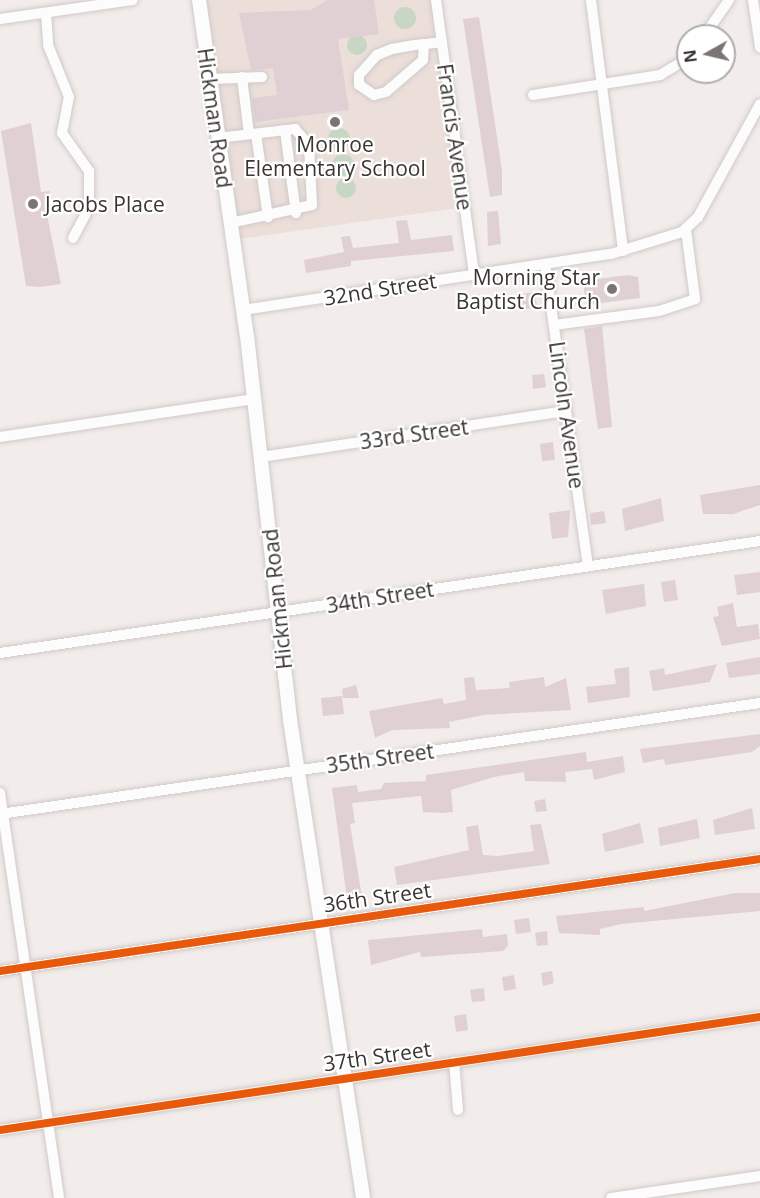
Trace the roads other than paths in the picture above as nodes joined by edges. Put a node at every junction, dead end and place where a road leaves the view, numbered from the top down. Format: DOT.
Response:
graph roads {
  1 [pos="132,0"];
  2 [pos="198,0"];
  3 [pos="436,0"];
  4 [pos="591,0"];
  5 [pos="729,0"];
  6 [pos="753,0"];
  7 [pos="46,13"];
  8 [pos="0,19"];
  9 [pos="712,24"];
  10 [pos="442,42"];
  11 [pos="424,44"];
  12 [pos="760,47"];
  13 [pos="676,65"];
  14 [pos="242,77"];
  15 [pos="262,77"];
  16 [pos="210,79"];
  17 [pos="600,84"];
  18 [pos="533,95"];
  19 [pos="760,104"];
  20 [pos="755,128"];
  21 [pos="285,130"];
  22 [pos="253,134"];
  23 [pos="218,138"];
  24 [pos="296,213"];
  25 [pos="268,217"];
  26 [pos="230,223"];
  27 [pos="686,230"];
  28 [pos="73,238"];
  29 [pos="623,251"];
  30 [pos="545,264"];
  31 [pos="474,275"];
  32 [pos="243,310"];
  33 [pos="554,325"];
  34 [pos="254,399"];
  35 [pos="566,411"];
  36 [pos="0,437"];
  37 [pos="261,457"];
  38 [pos="760,541"];
  39 [pos="588,566"];
  40 [pos="279,612"];
  41 [pos="0,653"];
  42 [pos="760,703"];
  43 [pos="298,770"];
  44 [pos="0,793"];
  45 [pos="2,814"];
  46 [pos="760,859"];
  47 [pos="322,923"];
  48 [pos="26,968"];
  49 [pos="0,971"];
  50 [pos="760,1017"];
  51 [pos="454,1062"];
  52 [pos="345,1078"];
  53 [pos="458,1110"];
  54 [pos="48,1123"];
  55 [pos="0,1130"];
  56 [pos="760,1176"];
  57 [pos="59,1198"];
  58 [pos="363,1198"];
  59 [pos="611,1198"];
  1 -- 7 [label="street"];
  2 -- 16 [label="main road, Hickman Road"];
  3 -- 10 [label="street, Francis Avenue"];
  4 -- 17 [label="street"];
  5 -- 9 [label="street"];
  6 -- 12 [label="street"];
  7 -- 8 [label="street"];
  7 -- 28 [label="street"];
  10 -- 11 [label="street"];
  10 -- 31 [label="street, Francis Avenue"];
  11 -- 11 [label="street"];
  13 -- 17 [label="street"];
  14 -- 15 [label="street"];
  14 -- 16 [label="street"];
  14 -- 22 [label="street"];
  16 -- 23 [label="main road, Hickman Road"];
  17 -- 18 [label="street"];
  17 -- 29 [label="street"];
  19 -- 20 [label="street"];
  20 -- 27 [label="street"];
  21 -- 22 [label="street"];
  21 -- 24 [label="street"];
  21 -- 24 [label="street"];
  22 -- 23 [label="street"];
  22 -- 25 [label="street"];
  23 -- 26 [label="main road, Hickman Road"];
  24 -- 25 [label="street"];
  25 -- 26 [label="street"];
  26 -- 32 [label="main road, Hickman Road"];
  27 -- 29 [label="street, 32nd Street"];
  27 -- 33 [label="street"];
  29 -- 30 [label="street, 32nd Street"];
  30 -- 31 [label="street, 32nd Street"];
  30 -- 33 [label="street, Lincoln Avenue"];
  31 -- 32 [label="street, 32nd Street"];
  32 -- 34 [label="main road, Hickman Road"];
  33 -- 35 [label="street, Lincoln Avenue"];
  34 -- 36 [label="street"];
  34 -- 37 [label="main road, Hickman Road"];
  35 -- 37 [label="street, 33rd Street"];
  35 -- 39 [label="street, Lincoln Avenue"];
  37 -- 40 [label="main road, Hickman Road"];
  38 -- 39 [label="street, 34th Street"];
  39 -- 40 [label="street, 34th Street"];
  40 -- 41 [label="street, 34th Street"];
  40 -- 43 [label="main road, Hickman Road"];
  42 -- 43 [label="street, 35th Street"];
  43 -- 45 [label="street, 35th Street"];
  43 -- 47 [label="main road, Hickman Road"];
  44 -- 45 [label="street"];
  45 -- 48 [label="street"];
  46 -- 47 [label="street, 36th Street"];
  47 -- 48 [label="street, 36th Street"];
  47 -- 52 [label="main road, Hickman Road"];
  48 -- 49 [label="street, 36th Street"];
  48 -- 54 [label="street"];
  50 -- 51 [label="street, 37th Street"];
  51 -- 52 [label="street, 37th Street"];
  51 -- 53 [label="street"];
  52 -- 54 [label="street, 37th Street"];
  52 -- 58 [label="main road, Hickman Road"];
  54 -- 55 [label="street, 37th Street"];
  54 -- 57 [label="street"];
  56 -- 59 [label="street"];
}
